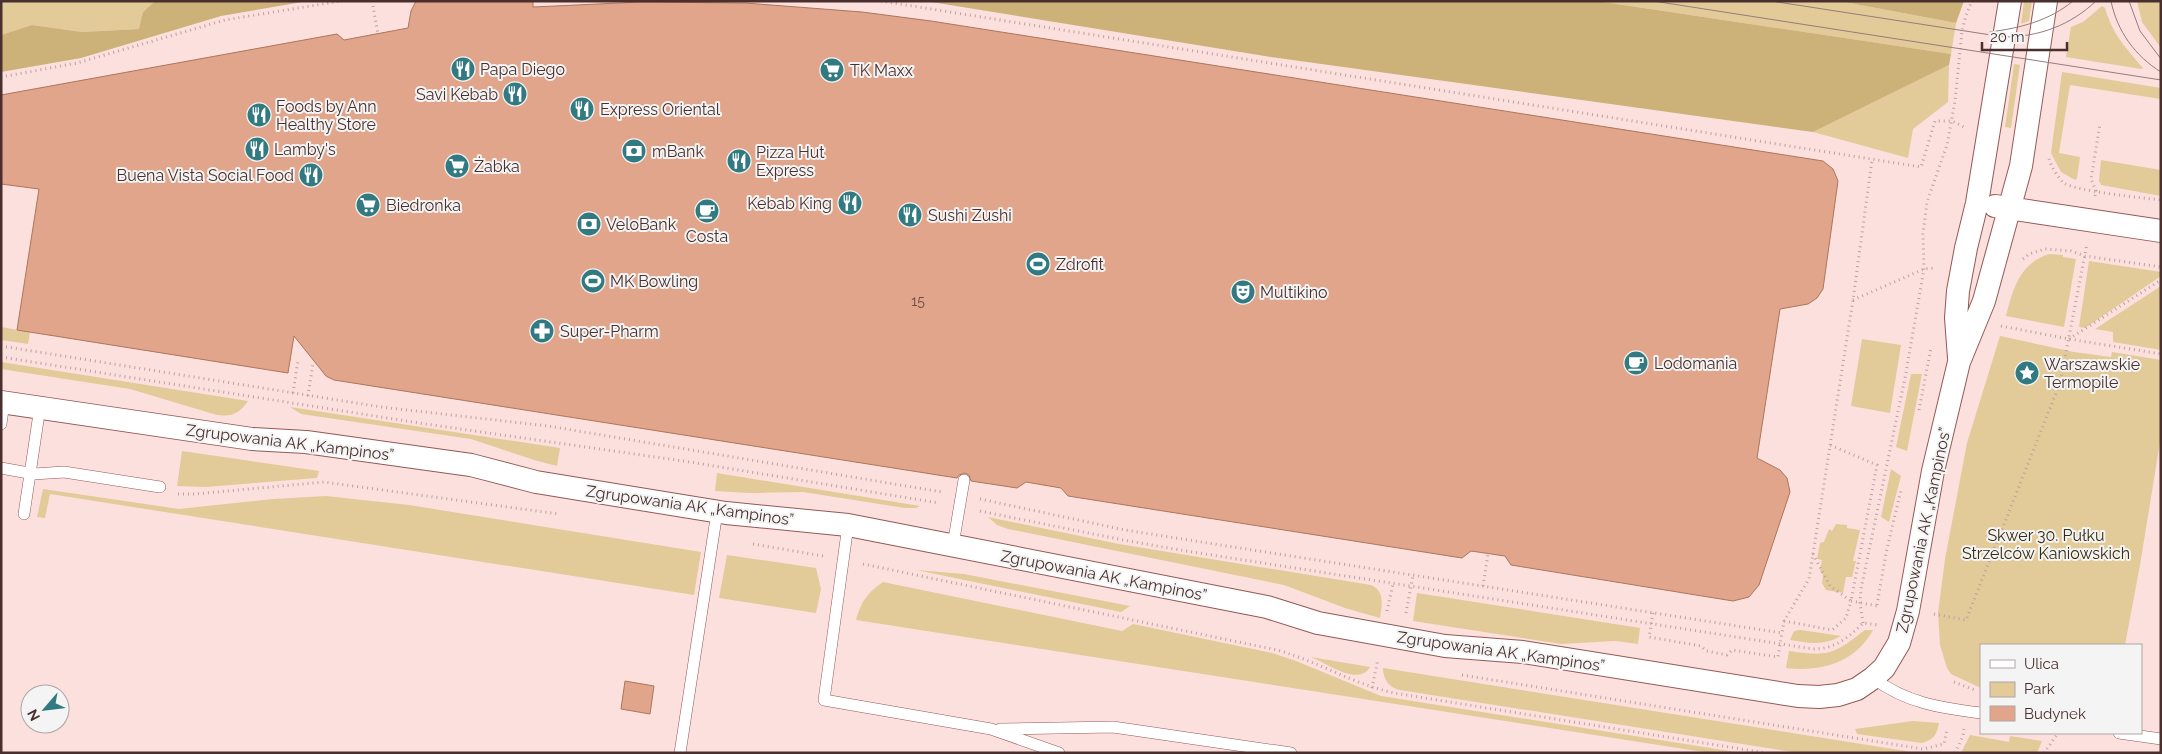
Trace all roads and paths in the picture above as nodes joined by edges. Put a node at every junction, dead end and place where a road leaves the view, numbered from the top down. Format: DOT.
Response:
graph roads {
  1 [pos="341,1"];
  2 [pos="372,1"];
  3 [pos="881,1"];
  4 [pos="1972,1"];
  5 [pos="2010,1"];
  6 [pos="2046,1"];
  7 [pos="378,34"];
  8 [pos="1,77"];
  9 [pos="1952,121"];
  10 [pos="2100,124"];
  11 [pos="1970,130"];
  12 [pos="2049,157"];
  13 [pos="1872,160"];
  14 [pos="2096,191"];
  15 [pos="2161,200"];
  16 [pos="1977,204"];
  17 [pos="2009,208"];
  18 [pos="2091,221"];
  19 [pos="2161,231"];
  20 [pos="2085,256"];
  21 [pos="2021,260"];
  22 [pos="2161,267"];
  23 [pos="1938,268"];
  24 [pos="1924,270"];
  25 [pos="2161,280"];
  26 [pos="1853,300"];
  27 [pos="1997,325"];
  28 [pos="2069,340"];
  29 [pos="1,346"];
  30 [pos="1931,346"];
  31 [pos="2161,354"];
  32 [pos="298,360"];
  33 [pos="1959,362"];
  34 [pos="313,363"];
  35 [pos="293,393"];
  36 [pos="308,396"];
  37 [pos="3,402"];
  38 [pos="40,407"];
  39 [pos="1918,413"];
  40 [pos="1,424"];
  41 [pos="1830,445"];
  42 [pos="1,468"];
  43 [pos="30,474"];
  44 [pos="964,480"];
  45 [pos="160,487"];
  46 [pos="1902,488"];
  47 [pos="961,495"];
  48 [pos="717,512"];
  49 [pos="24,514"];
  50 [pos="562,515"];
  51 [pos="848,525"];
  52 [pos="713,537"];
  53 [pos="952,545"];
  54 [pos="1488,554"];
  55 [pos="1813,554"];
  56 [pos="842,560"];
  57 [pos="1413,575"];
  58 [pos="1393,584"];
  59 [pos="1483,586"];
  60 [pos="1851,601"];
  61 [pos="1860,603"];
  62 [pos="1876,605"];
  63 [pos="1882,606"];
  64 [pos="1653,614"];
  65 [pos="1930,614"];
  66 [pos="1386,619"];
  67 [pos="1405,621"];
  68 [pos="1784,621"];
  69 [pos="1863,623"];
  70 [pos="1782,632"];
  71 [pos="1379,654"];
  72 [pos="1456,674"];
  73 [pos="1873,678"];
  74 [pos="1954,682"];
  75 [pos="1372,688"];
  76 [pos="1980,693"];
  77 [pos="1980,713"];
  78 [pos="1948,725"];
  79 [pos="991,729"];
  80 [pos="2057,734"];
  81 [pos="2125,734"];
  82 [pos="2161,739"];
  83 [pos="680,753"];
  84 [pos="1059,753"];
  85 [pos="1291,753"];
  86 [pos="1766,753"];
  87 [pos="2044,753"];
  1 -- 8 [label="path"];
  2 -- 7 [label="path"];
  3 -- 13 [label="path"];
  4 -- 9 [label="path"];
  5 -- 16 [label="street, Zgrupowania AK „Kampinos”"];
  6 -- 17 [label="street, Zgrupowania AK „Kampinos”"];
  9 -- 11 [label="path"];
  9 -- 13 [label="path"];
  9 -- 24 [label="path"];
  10 -- 14 [label="path"];
  12 -- 14 [label="path"];
  13 -- 26 [label="path"];
  14 -- 15 [label="path"];
  14 -- 18 [label="path"];
  16 -- 17 [label="street"];
  16 -- 33 [label="street, Zgrupowania AK „Kampinos”"];
  17 -- 18 [label="street"];
  17 -- 33 [label="street, Zgrupowania AK „Kampinos”"];
  18 -- 19 [label="street"];
  18 -- 20 [label="path"];
  20 -- 21 [label="path"];
  20 -- 22 [label="path"];
  20 -- 28 [label="path"];
  23 -- 24 [label="path"];
  24 -- 26 [label="path"];
  24 -- 61 [label="path"];
  25 -- 28 [label="path"];
  26 -- 41 [label="path"];
  27 -- 28 [label="path"];
  28 -- 31 [label="path"];
  28 -- 65 [label="path"];
  29 -- 35 [label="path"];
  30 -- 39 [label="path"];
  32 -- 35 [label="path"];
  33 -- 73 [label="street, Zgrupowania AK „Kampinos”"];
  34 -- 36 [label="path"];
  35 -- 36 [label="path"];
  36 -- 47 [label="path"];
  37 -- 38 [label="street, Zgrupowania AK „Kampinos”"];
  37 -- 40 [label="lane"];
  38 -- 43 [label="lane"];
  38 -- 48 [label="street, Zgrupowania AK „Kampinos”"];
  41 -- 55 [label="path"];
  41 -- 60 [label="path"];
  42 -- 43 [label="lane"];
  43 -- 45 [label="lane"];
  43 -- 49 [label="lane"];
  44 -- 47 [label="lane"];
  45 -- 50 [label="path"];
  46 -- 62 [label="path"];
  47 -- 53 [label="lane"];
  47 -- 57 [label="path"];
  48 -- 51 [label="street, Zgrupowania AK „Kampinos”"];
  48 -- 52 [label="lane"];
  51 -- 53 [label="street, Zgrupowania AK „Kampinos”"];
  51 -- 56 [label="lane"];
  52 -- 56 [label="path"];
  52 -- 83 [label="lane"];
  53 -- 73 [label="street, Zgrupowania AK „Kampinos”"];
  54 -- 59 [label="path"];
  55 -- 60 [label="path"];
  55 -- 68 [label="path"];
  56 -- 75 [label="path"];
  56 -- 79 [label="lane"];
  57 -- 59 [label="path"];
  57 -- 67 [label="path"];
  58 -- 66 [label="path"];
  59 -- 64 [label="path"];
  60 -- 61 [label="path"];
  60 -- 68 [label="path"];
  61 -- 62 [label="path"];
  61 -- 69 [label="path"];
  62 -- 63 [label="path"];
  64 -- 70 [label="path"];
  64 -- 70 [label="path"];
  68 -- 70 [label="path"];
  71 -- 75 [label="path"];
  72 -- 78 [label="path"];
  73 -- 77 [label="lane"];
  74 -- 76 [label="path"];
  75 -- 86 [label="path"];
  79 -- 84 [label="lane"];
  79 -- 85 [label="lane"];
  80 -- 87 [label="path"];
  81 -- 82 [label="lane"];
}
